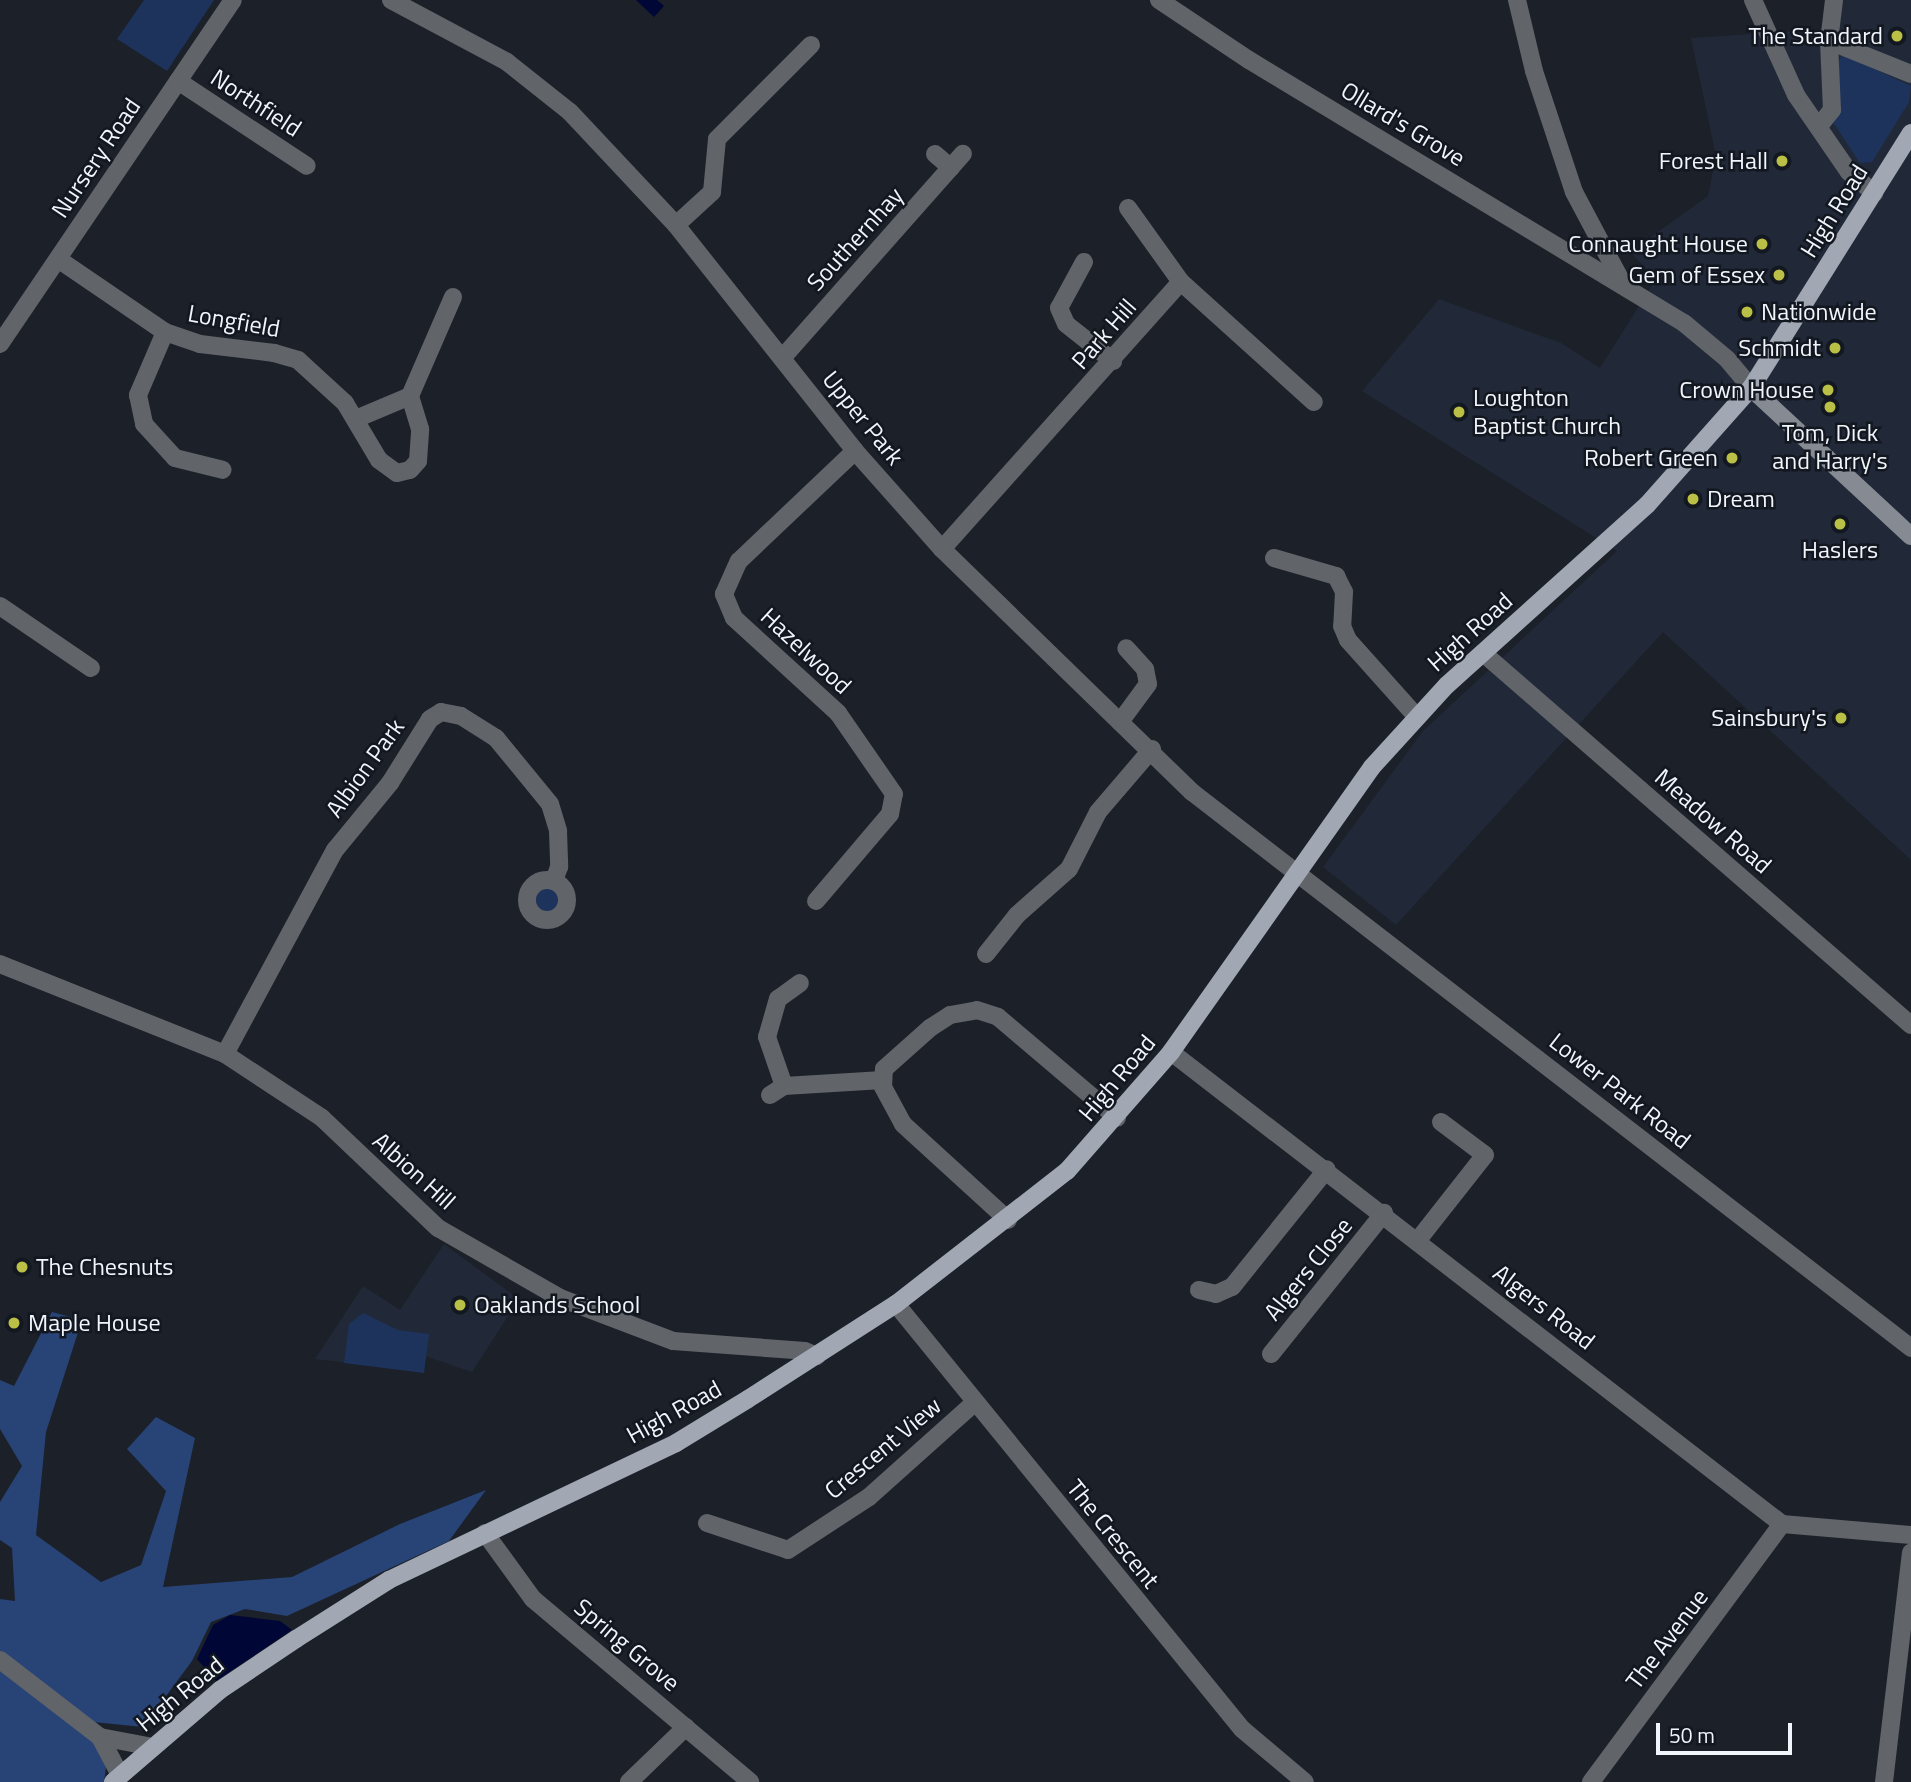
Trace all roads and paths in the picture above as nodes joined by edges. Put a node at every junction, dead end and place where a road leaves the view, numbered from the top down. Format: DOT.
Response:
graph roads {
  1 [pos="233,0"];
  2 [pos="391,0"];
  3 [pos="1159,0"];
  4 [pos="1517,0"];
  5 [pos="1754,0"];
  6 [pos="1834,0"];
  7 [pos="1829,41"];
  8 [pos="811,45"];
  9 [pos="1911,74"];
  10 [pos="178,81"];
  11 [pos="1819,126"];
  12 [pos="1911,133"];
  13 [pos="935,154"];
  14 [pos="963,154"];
  15 [pos="307,166"];
  16 [pos="951,168"];
  17 [pos="1874,193"];
  18 [pos="1128,208"];
  19 [pos="676,225"];
  20 [pos="58,259"];
  21 [pos="1084,262"];
  22 [pos="1181,282"];
  23 [pos="1624,286"];
  24 [pos="453,297"];
  25 [pos="165,332"];
  26 [pos="0,344"];
  27 [pos="784,356"];
  28 [pos="1114,360"];
  29 [pos="1751,388"];
  30 [pos="410,396"];
  31 [pos="1314,402"];
  32 [pos="358,418"];
  33 [pos="855,451"];
  34 [pos="223,470"];
  35 [pos="1911,536"];
  36 [pos="942,549"];
  37 [pos="1274,558"];
  38 [pos="0,606"];
  39 [pos="1126,648"];
  40 [pos="1483,653"];
  41 [pos="91,668"];
  42 [pos="1416,716"];
  43 [pos="1120,722"];
  44 [pos="1152,749"];
  45 [pos="1299,873"];
  46 [pos="554,881"];
  47 [pos="816,901"];
  48 [pos="986,954"];
  49 [pos="0,964"];
  50 [pos="800,983"];
  51 [pos="1911,1025"];
  52 [pos="1171,1052"];
  53 [pos="225,1054"];
  54 [pos="883,1080"];
  55 [pos="1117,1118"];
  56 [pos="1441,1122"];
  57 [pos="1327,1169"];
  58 [pos="1384,1213"];
  59 [pos="1008,1220"];
  60 [pos="1418,1240"];
  61 [pos="1199,1290"];
  62 [pos="896,1304"];
  63 [pos="1911,1348"];
  64 [pos="1271,1354"];
  65 [pos="817,1356"];
  66 [pos="974,1404"];
  67 [pos="707,1523"];
  68 [pos="1782,1524"];
  69 [pos="485,1533"];
  70 [pos="1911,1535"];
  71 [pos="1911,1553"];
  72 [pos="0,1660"];
  73 [pos="686,1727"];
  74 [pos="100,1737"];
  75 [pos="153,1747"];
  76 [pos="117,1779"];
  77 [pos="629,1782"];
  78 [pos="750,1782"];
  79 [pos="1305,1782"];
  80 [pos="1591,1782"];
  81 [pos="1884,1782"];
  1 -- 10 [label="street, Nursery Road"];
  2 -- 19 [label="street, Upper Park"];
  3 -- 23 [label="street, Ollard's Grove"];
  4 -- 23 [label="street"];
  5 -- 11 [label="street"];
  6 -- 7 [label="street"];
  7 -- 9 [label="street"];
  7 -- 11 [label="street"];
  8 -- 19 [label="street"];
  10 -- 15 [label="street, Northfield"];
  10 -- 20 [label="street, Nursery Road"];
  11 -- 17 [label="street"];
  12 -- 17 [label="main road, High Road"];
  13 -- 16 [label="street"];
  14 -- 16 [label="street, Southernhay"];
  16 -- 27 [label="street, Southernhay"];
  17 -- 29 [label="main road, High Road"];
  18 -- 22 [label="street"];
  19 -- 27 [label="street, Upper Park"];
  20 -- 25 [label="street, Longfield"];
  20 -- 26 [label="street, Nursery Road"];
  21 -- 28 [label="street"];
  22 -- 28 [label="street, Park Hill"];
  22 -- 31 [label="street"];
  23 -- 29 [label="street, Ollard's Grove"];
  24 -- 30 [label="street"];
  25 -- 32 [label="street, Longfield"];
  25 -- 34 [label="street"];
  27 -- 33 [label="street, Upper Park"];
  28 -- 36 [label="street, Park Hill"];
  29 -- 35 [label="street"];
  29 -- 40 [label="main road, High Road"];
  30 -- 32 [label="street"];
  30 -- 32 [label="street, Longfield"];
  33 -- 36 [label="street, Upper Park"];
  33 -- 47 [label="street, Hazelwood"];
  36 -- 43 [label="street, Upper Park"];
  37 -- 42 [label="street"];
  38 -- 41 [label="street"];
  39 -- 43 [label="street"];
  40 -- 42 [label="main road, High Road"];
  40 -- 51 [label="street, Meadow Road"];
  42 -- 45 [label="main road, High Road"];
  43 -- 44 [label="street, Upper Park"];
  44 -- 45 [label="street, Upper Park"];
  44 -- 48 [label="street"];
  45 -- 52 [label="main road, High Road"];
  45 -- 63 [label="street, Lower Park Road"];
  46 -- 53 [label="street, Albion Park"];
  49 -- 53 [label="street, Albion Hill"];
  50 -- 54 [label="street"];
  52 -- 55 [label="main road, High Road"];
  52 -- 57 [label="street, Algers Road"];
  53 -- 65 [label="street, Albion Hill"];
  54 -- 55 [label="street"];
  54 -- 59 [label="street"];
  55 -- 59 [label="main road, High Road"];
  56 -- 60 [label="street"];
  57 -- 58 [label="street, Algers Road"];
  57 -- 61 [label="street"];
  58 -- 60 [label="street, Algers Road"];
  58 -- 64 [label="street, Algers Close"];
  59 -- 62 [label="main road, High Road"];
  60 -- 68 [label="street, Algers Road"];
  62 -- 65 [label="main road, High Road"];
  62 -- 66 [label="street, The Crescent"];
  65 -- 69 [label="main road, High Road"];
  66 -- 67 [label="street, Crescent View"];
  66 -- 79 [label="street, The Crescent"];
  68 -- 70 [label="street"];
  68 -- 80 [label="street, The Avenue"];
  69 -- 73 [label="street, Spring Grove"];
  69 -- 75 [label="main road, High Road"];
  71 -- 81 [label="street"];
  72 -- 74 [label="street"];
  73 -- 77 [label="street"];
  73 -- 78 [label="street, Spring Grove"];
  74 -- 75 [label="street"];
  74 -- 76 [label="street"];
  75 -- 76 [label="main road, High Road"];
}
